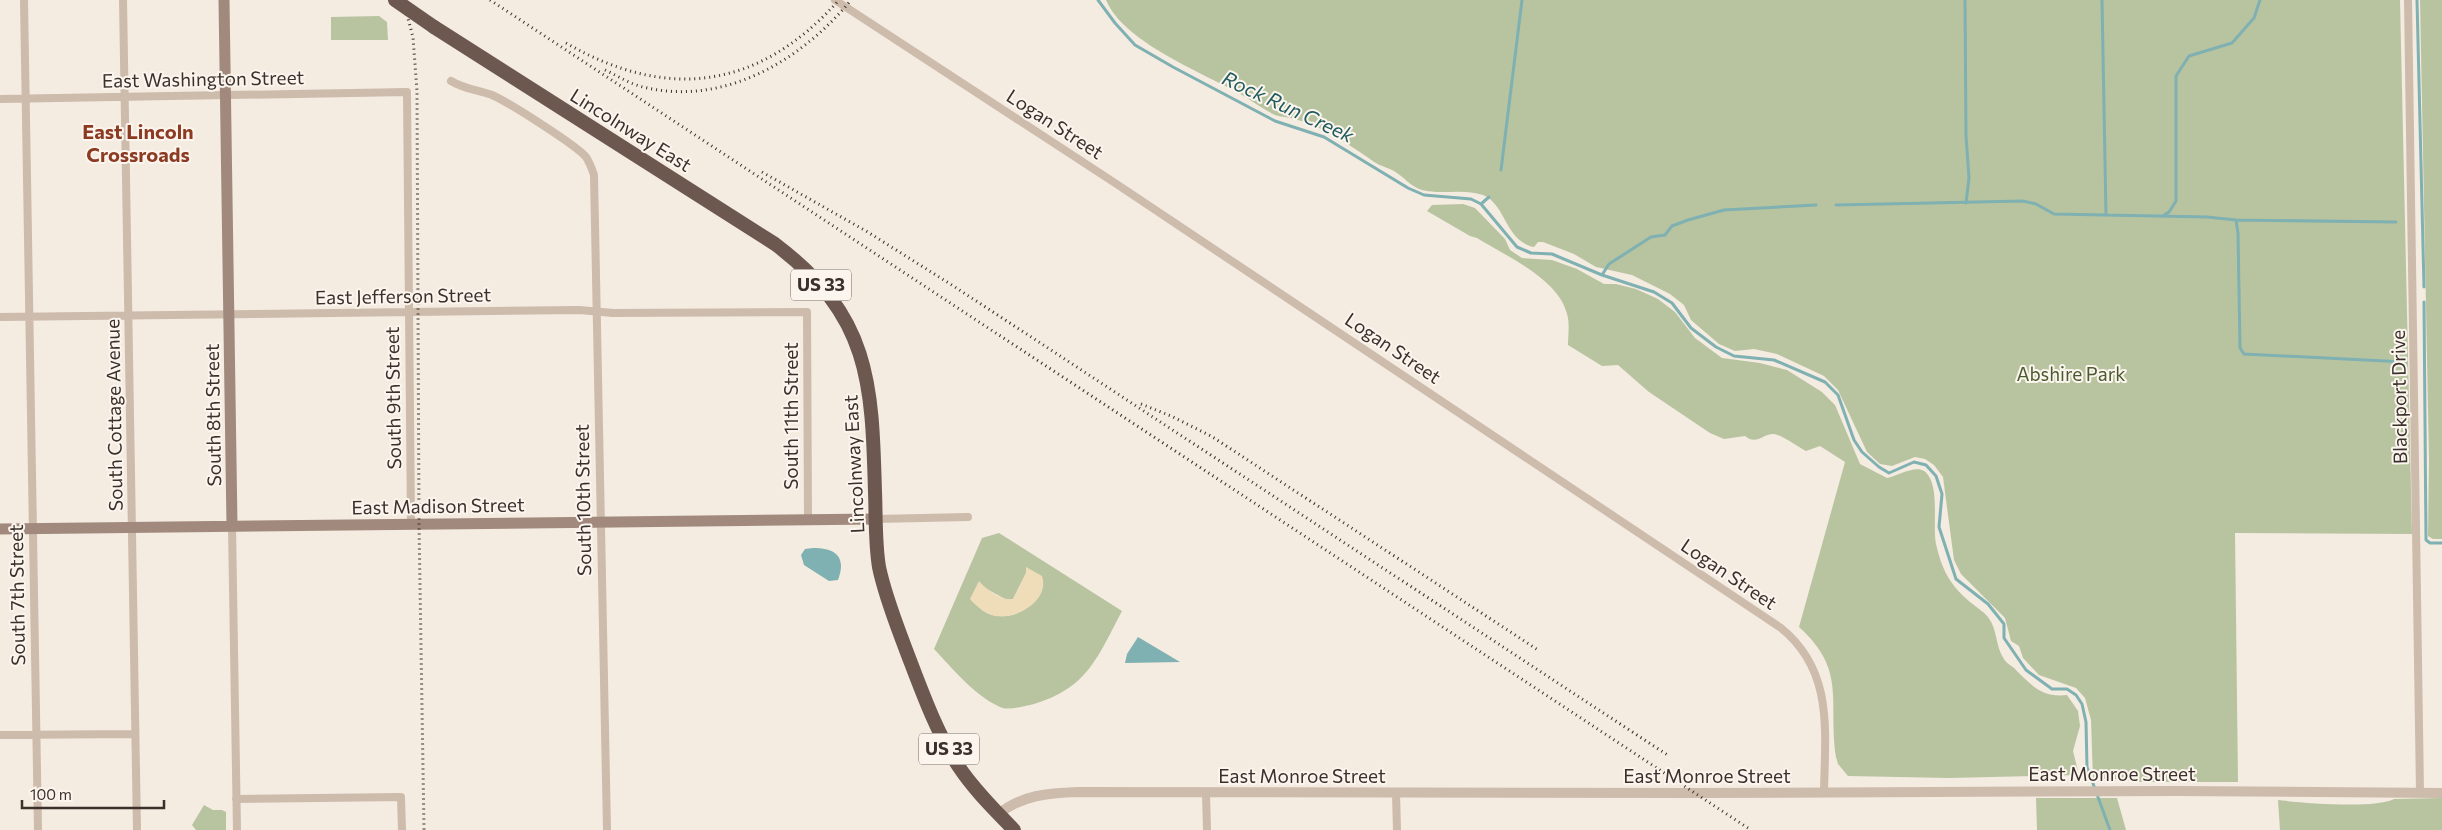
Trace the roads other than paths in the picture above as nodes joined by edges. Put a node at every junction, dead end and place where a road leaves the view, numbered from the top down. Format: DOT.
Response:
graph roads {
  1 [pos="24,0"];
  2 [pos="123,0"];
  3 [pos="224,0"];
  4 [pos="395,0"];
  5 [pos="835,0"];
  6 [pos="2408,0"];
  7 [pos="452,81"];
  8 [pos="407,92"];
  9 [pos="224,94"];
  10 [pos="125,96"];
  11 [pos="26,98"];
  12 [pos="0,99"];
  13 [pos="409,312"];
  14 [pos="596,312"];
  15 [pos="807,312"];
  16 [pos="228,314"];
  17 [pos="129,315"];
  18 [pos="0,316"];
  19 [pos="29,316"];
  20 [pos="968,517"];
  21 [pos="876,519"];
  22 [pos="808,520"];
  23 [pos="600,522"];
  24 [pos="411,524"];
  25 [pos="232,526"];
  26 [pos="133,527"];
  27 [pos="0,528"];
  28 [pos="32,528"];
  29 [pos="135,734"];
  30 [pos="0,735"];
  31 [pos="36,735"];
  32 [pos="1206,793"];
  33 [pos="1396,793"];
  34 [pos="1824,793"];
  35 [pos="2420,793"];
  36 [pos="2442,793"];
  37 [pos="236,799"];
  38 [pos="999,814"];
  39 [pos="38,830"];
  40 [pos="137,830"];
  41 [pos="236,830"];
  42 [pos="402,830"];
  43 [pos="607,830"];
  44 [pos="1014,830"];
  45 [pos="1207,830"];
  46 [pos="1396,830"];
  1 -- 11 [label="street, South 7th Street"];
  2 -- 10 [label="street, South Cottage Avenue"];
  3 -- 9 [label="main road, South 8th Street"];
  4 -- 21 [label="highway, Lincolnway East / US 33, bridge"];
  5 -- 34 [label="street, Logan Street"];
  6 -- 35 [label="street, Blackport Drive"];
  7 -- 14 [label="street, South 10th Street"];
  8 -- 9 [label="street, East Washington Street"];
  8 -- 13 [label="street, South 9th Street"];
  9 -- 10 [label="street, East Washington Street"];
  9 -- 16 [label="main road, South 8th Street"];
  10 -- 11 [label="street, East Washington Street"];
  10 -- 17 [label="street, South Cottage Avenue"];
  11 -- 12 [label="street, East Washington Street"];
  11 -- 19 [label="street, South 7th Street"];
  13 -- 14 [label="street, East Jefferson Street"];
  13 -- 16 [label="street, East Jefferson Street"];
  13 -- 24 [label="street, South 9th Street"];
  14 -- 15 [label="street, East Jefferson Street"];
  14 -- 23 [label="street, South 10th Street"];
  15 -- 22 [label="street, South 11th Street"];
  16 -- 17 [label="street, East Jefferson Street"];
  16 -- 25 [label="main road, South 8th Street"];
  17 -- 19 [label="street, East Jefferson Street"];
  17 -- 26 [label="street, South Cottage Avenue"];
  18 -- 19 [label="street, East Jefferson Street"];
  19 -- 28 [label="street, South 7th Street"];
  20 -- 21 [label="street"];
  21 -- 22 [label="main road, East Madison Street"];
  21 -- 38 [label="highway, Lincolnway East / US 33"];
  22 -- 23 [label="main road, East Madison Street"];
  23 -- 24 [label="main road, East Madison Street"];
  23 -- 43 [label="street, South 10th Street"];
  24 -- 25 [label="main road, East Madison Street"];
  25 -- 26 [label="main road, East Madison Street"];
  25 -- 37 [label="street, South 8th Street"];
  26 -- 28 [label="main road, East Madison Street"];
  26 -- 29 [label="street, South Cottage Avenue"];
  27 -- 28 [label="main road, East Madison Street"];
  28 -- 31 [label="street, South 7th Street"];
  29 -- 31 [label="street"];
  29 -- 40 [label="street, South Cottage Avenue"];
  30 -- 31 [label="street"];
  31 -- 39 [label="street, South 7th Street"];
  32 -- 33 [label="street, East Monroe Street"];
  32 -- 38 [label="street, East Monroe Street"];
  32 -- 45 [label="street"];
  33 -- 34 [label="street, East Monroe Street"];
  33 -- 46 [label="street"];
  34 -- 35 [label="street, East Monroe Street"];
  35 -- 36 [label="street, East Monroe Street"];
  37 -- 41 [label="street, South 8th Street"];
  37 -- 42 [label="street"];
  38 -- 44 [label="highway, Lincolnway East / US 33"];
}
